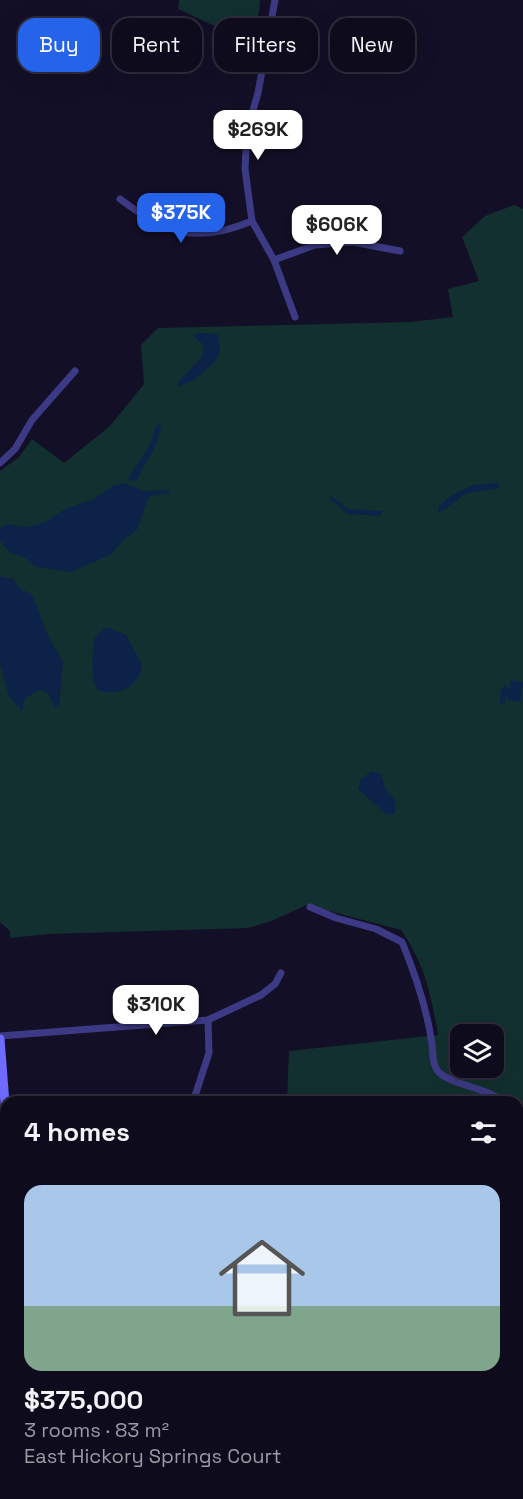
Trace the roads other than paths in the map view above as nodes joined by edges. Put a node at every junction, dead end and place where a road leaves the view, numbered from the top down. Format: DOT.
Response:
graph roads {
  1 [pos="275,0"];
  2 [pos="120,199"];
  3 [pos="252,221"];
  4 [pos="400,251"];
  5 [pos="274,260"];
  6 [pos="295,317"];
  7 [pos="75,371"];
  8 [pos="0,463"];
  9 [pos="310,907"];
  10 [pos="281,973"];
  11 [pos="208,1020"];
  12 [pos="0,1038"];
  13 [pos="4,1096"];
  14 [pos="195,1096"];
  15 [pos="492,1096"];
  1 -- 3 [label="street"];
  2 -- 3 [label="street"];
  3 -- 5 [label="street"];
  4 -- 5 [label="street"];
  5 -- 6 [label="street"];
  7 -- 8 [label="street"];
  9 -- 15 [label="street"];
  10 -- 11 [label="street"];
  11 -- 12 [label="street"];
  11 -- 14 [label="street"];
  12 -- 13 [label="main road"];
}
